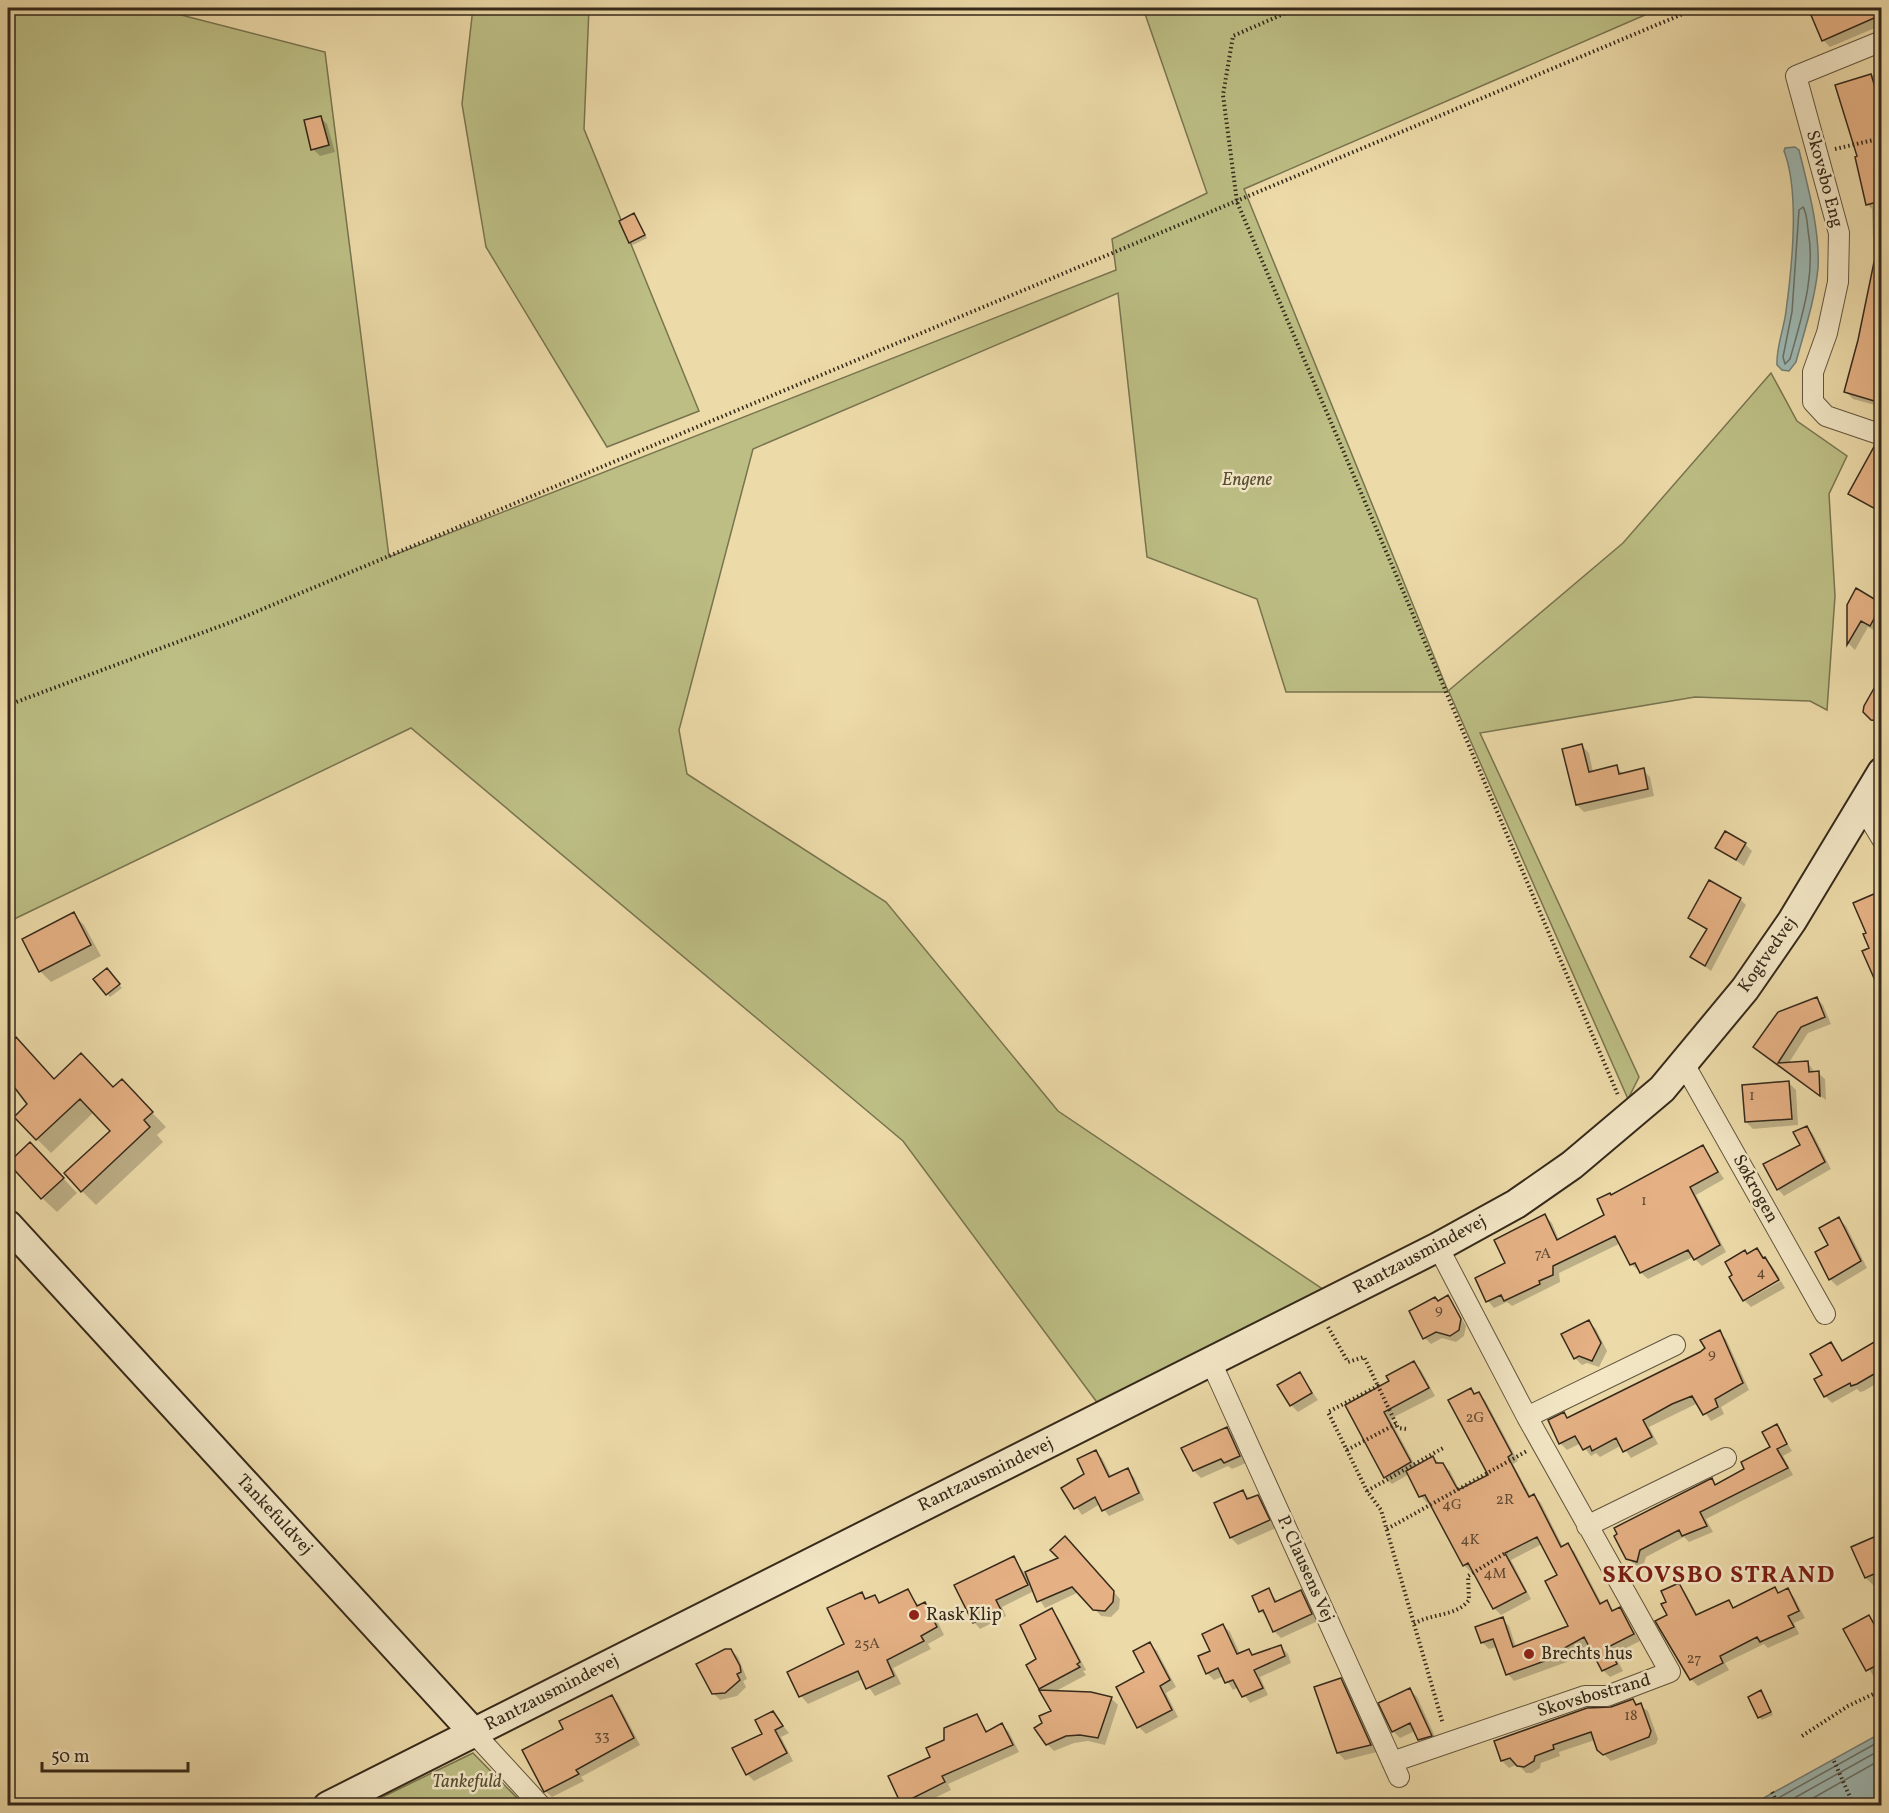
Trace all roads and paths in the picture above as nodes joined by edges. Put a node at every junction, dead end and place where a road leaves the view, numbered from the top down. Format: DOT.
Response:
graph roads {
  1 [pos="1297,8"];
  2 [pos="1697,8"];
  3 [pos="1881,41"];
  4 [pos="1881,138"];
  5 [pos="1817,153"];
  6 [pos="1237,202"];
  7 [pos="1881,435"];
  8 [pos="8,705"];
  9 [pos="1881,772"];
  10 [pos="1862,806"];
  11 [pos="1881,839"];
  12 [pos="1684,1064"];
  13 [pos="1628,1117"];
  14 [pos="8,1225"];
  15 [pos="1438,1247"];
  16 [pos="1317,1308"];
  17 [pos="1825,1314"];
  18 [pos="1675,1345"];
  19 [pos="1211,1362"];
  20 [pos="1378,1386"];
  21 [pos="1527,1417"];
  22 [pos="1396,1424"];
  23 [pos="1406,1429"];
  24 [pos="1541,1443"];
  25 [pos="1443,1448"];
  26 [pos="1347,1450"];
  27 [pos="1725,1458"];
  28 [pos="1368,1491"];
  29 [pos="1587,1526"];
  30 [pos="1387,1529"];
  31 [pos="1507,1552"];
  32 [pos="1414,1624"];
  33 [pos="1881,1690"];
  34 [pos="474,1733"];
  35 [pos="1802,1736"];
  36 [pos="1449,1742"];
  37 [pos="1834,1761"];
  38 [pos="1395,1769"];
  39 [pos="1772,1792"];
  40 [pos="328,1806"];
  41 [pos="541,1806"];
  42 [pos="1779,1806"];
  43 [pos="1854,1806"];
  1 -- 6 [label="path"];
  2 -- 6 [label="path"];
  3 -- 5 [label="street, Skovsbo Eng"];
  4 -- 5 [label="path"];
  5 -- 7 [label="street, Skovsbo Eng"];
  6 -- 8 [label="path"];
  6 -- 13 [label="path"];
  9 -- 10 [label="street, Kogtvedvej"];
  10 -- 11 [label="street"];
  10 -- 12 [label="street, Kogtvedvej"];
  12 -- 13 [label="street, Kogtvedvej"];
  12 -- 17 [label="street, Søkrogen"];
  13 -- 15 [label="street, Rantzausmindevej"];
  14 -- 34 [label="street, Tankefuldvej"];
  15 -- 16 [label="street, Rantzausmindevej"];
  15 -- 21 [label="street, Skovsbostrand"];
  16 -- 19 [label="street, Rantzausmindevej"];
  16 -- 20 [label="path"];
  18 -- 21 [label="street"];
  19 -- 34 [label="street, Rantzausmindevej"];
  19 -- 38 [label="street, P. Clausens Vej"];
  20 -- 22 [label="path"];
  20 -- 26 [label="path"];
  21 -- 24 [label="street, Skovsbostrand"];
  22 -- 23 [label="path"];
  22 -- 26 [label="path"];
  24 -- 29 [label="street, Skovsbostrand"];
  24 -- 30 [label="path"];
  25 -- 28 [label="path"];
  26 -- 28 [label="path"];
  27 -- 29 [label="street"];
  28 -- 30 [label="path"];
  29 -- 36 [label="street, Skovsbostrand"];
  30 -- 32 [label="path"];
  31 -- 32 [label="path"];
  32 -- 36 [label="path"];
  33 -- 35 [label="path"];
  34 -- 40 [label="street, Rantzausmindevej"];
  34 -- 41 [label="street, Tankefuldvej"];
  36 -- 38 [label="street, Skovsbostrand"];
  37 -- 43 [label="path"];
  39 -- 42 [label="path"];
}
